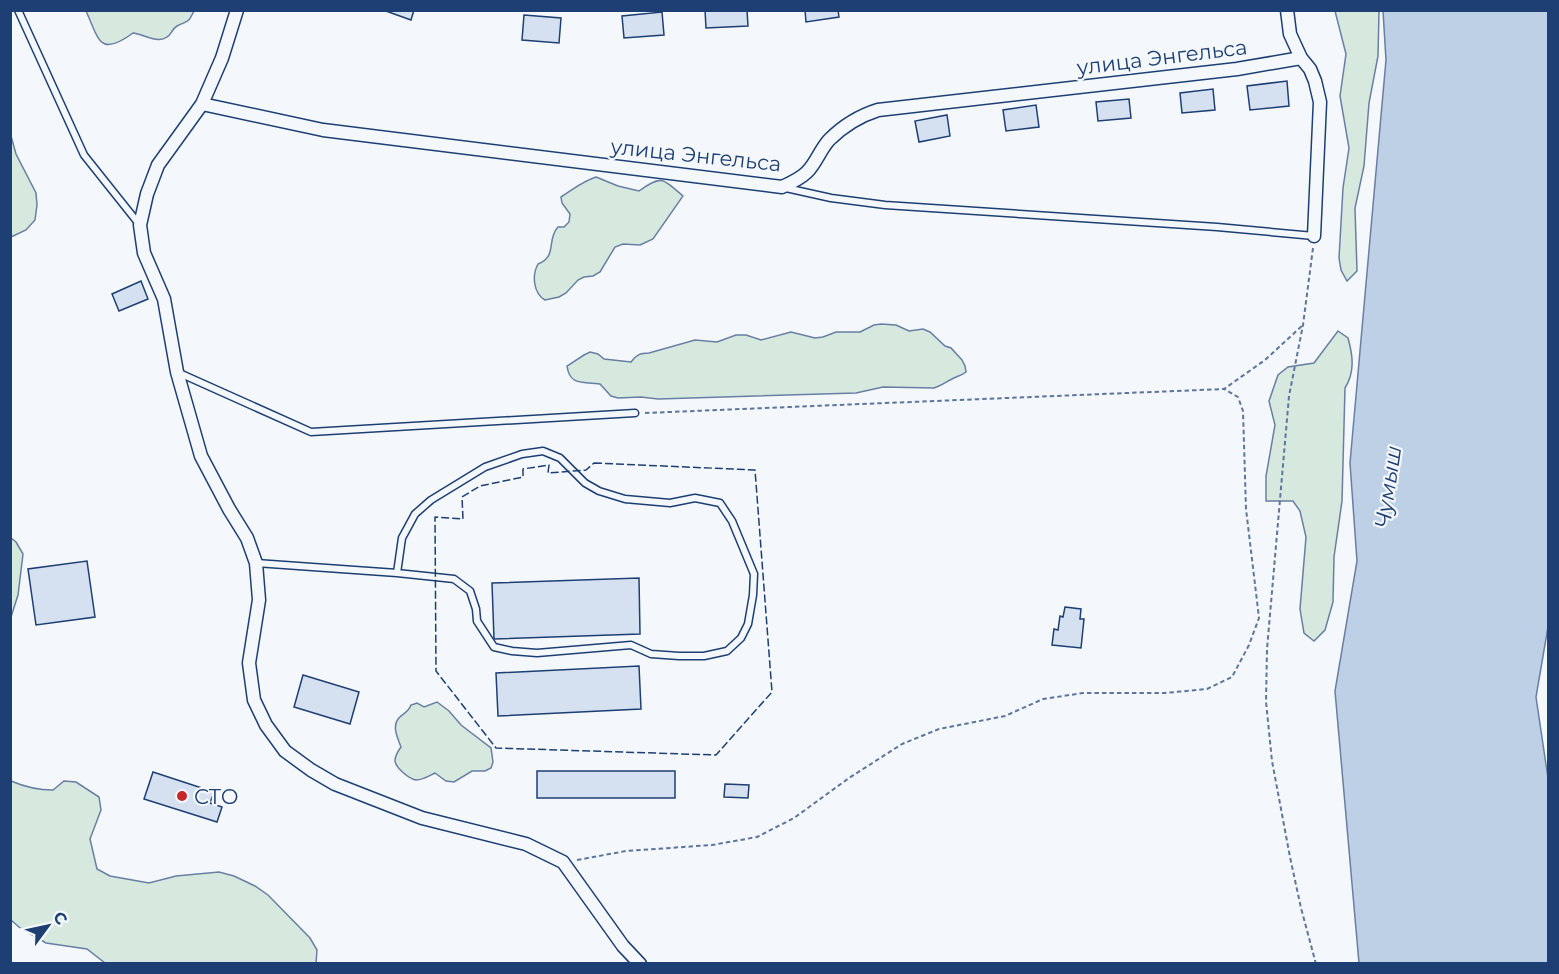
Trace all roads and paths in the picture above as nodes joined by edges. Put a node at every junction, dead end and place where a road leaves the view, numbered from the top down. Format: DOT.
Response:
graph roads {
  1 [pos="18,10"];
  2 [pos="237,10"];
  3 [pos="1287,10"];
  4 [pos="1301,58"];
  5 [pos="202,104"];
  6 [pos="782,187"];
  7 [pos="140,225"];
  8 [pos="1314,236"];
  9 [pos="1303,326"];
  10 [pos="177,372"];
  11 [pos="1224,389"];
  12 [pos="635,413"];
  13 [pos="256,563"];
  14 [pos="397,573"];
  15 [pos="563,862"];
  16 [pos="640,963"];
  17 [pos="1316,963"];
  1 -- 7 [label="lane"];
  2 -- 5 [label="street"];
  3 -- 4 [label="street"];
  4 -- 6 [label="street, улица Энгельса"];
  4 -- 8 [label="street"];
  5 -- 6 [label="street, улица Энгельса"];
  5 -- 7 [label="street"];
  6 -- 8 [label="lane"];
  7 -- 10 [label="street"];
  8 -- 9 [label="path"];
  9 -- 11 [label="path"];
  9 -- 17 [label="path"];
  10 -- 12 [label="lane"];
  10 -- 13 [label="street"];
  11 -- 12 [label="path"];
  11 -- 15 [label="path"];
  13 -- 14 [label="lane"];
  13 -- 15 [label="street"];
  14 -- 14 [label="lane"];
  15 -- 16 [label="street"];
}
